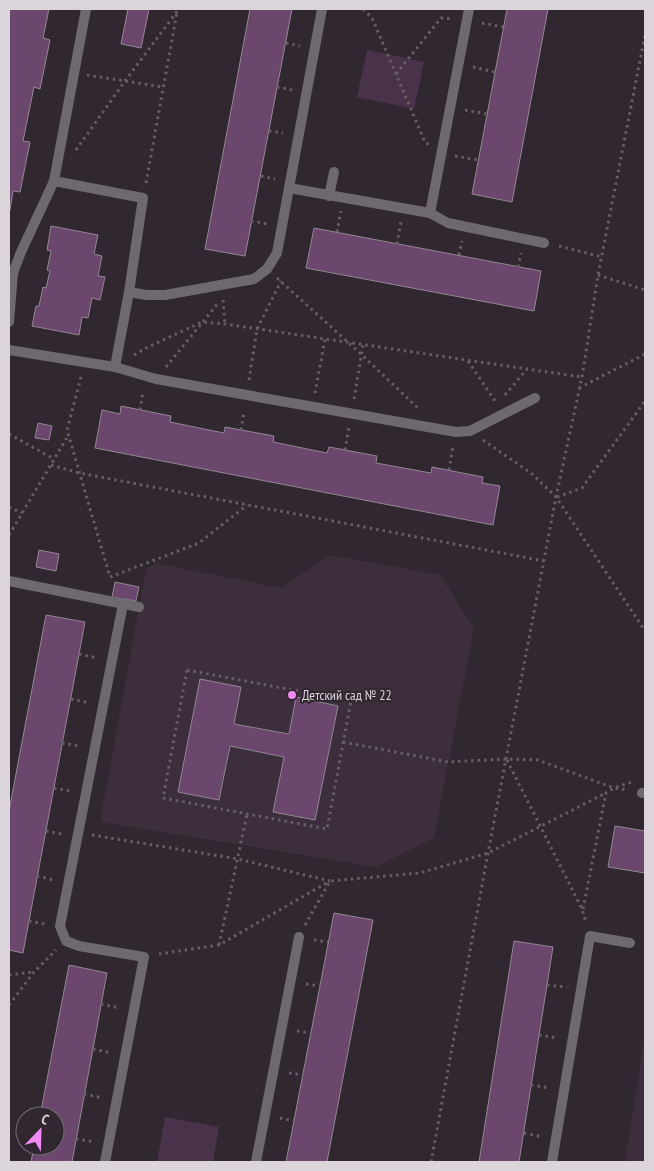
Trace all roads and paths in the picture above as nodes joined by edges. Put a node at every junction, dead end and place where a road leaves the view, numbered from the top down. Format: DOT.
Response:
graph roads {
  1 [pos="86,9"];
  2 [pos="322,9"];
  3 [pos="363,9"];
  4 [pos="469,9"];
  5 [pos="178,10"];
  6 [pos="467,20"];
  7 [pos="503,27"];
  8 [pos="645,35"];
  9 [pos="458,64"];
  10 [pos="495,72"];
  11 [pos="75,73"];
  12 [pos="396,74"];
  13 [pos="125,81"];
  14 [pos="163,87"];
  15 [pos="450,107"];
  16 [pos="487,114"];
  17 [pos="76,150"];
  18 [pos="442,153"];
  19 [pos="478,160"];
  20 [pos="334,172"];
  21 [pos="54,181"];
  22 [pos="289,188"];
  23 [pos="329,196"];
  24 [pos="143,198"];
  25 [pos="343,198"];
  26 [pos="403,209"];
  27 [pos="430,214"];
  28 [pos="337,232"];
  29 [pos="544,243"];
  30 [pos="397,244"];
  31 [pos="602,257"];
  32 [pos="267,269"];
  33 [pos="11,272"];
  34 [pos="598,276"];
  35 [pos="281,281"];
  36 [pos="645,290"];
  37 [pos="128,292"];
  38 [pos="9,322"];
  39 [pos="202,322"];
  40 [pos="224,324"];
  41 [pos="257,329"];
  42 [pos="325,339"];
  43 [pos="348,343"];
  44 [pos="363,345"];
  45 [pos="9,350"];
  46 [pos="361,354"];
  47 [pos="645,354"];
  48 [pos="468,361"];
  49 [pos="84,362"];
  50 [pos="115,367"];
  51 [pos="527,369"];
  52 [pos="156,379"];
  53 [pos="579,388"];
  54 [pos="247,395"];
  55 [pos="404,395"];
  56 [pos="535,398"];
  57 [pos="645,401"];
  58 [pos="497,404"];
  59 [pos="312,407"];
  60 [pos="351,414"];
  61 [pos="470,431"];
  62 [pos="456,432"];
  63 [pos="9,434"];
  64 [pos="69,436"];
  65 [pos="345,450"];
  66 [pos="54,459"];
  67 [pos="51,465"];
  68 [pos="449,470"];
  69 [pos="80,473"];
  70 [pos="556,497"];
  71 [pos="247,505"];
  72 [pos="9,506"];
  73 [pos="22,513"];
  74 [pos="9,535"];
  75 [pos="544,561"];
  76 [pos="9,581"];
  77 [pos="123,604"];
  78 [pos="139,607"];
  79 [pos="645,632"];
  80 [pos="343,742"];
  81 [pos="506,759"];
  82 [pos="614,788"];
  83 [pos="606,793"];
  84 [pos="644,793"];
  85 [pos="247,814"];
  86 [pos="540,827"];
  87 [pos="78,832"];
  88 [pos="488,852"];
  89 [pos="238,858"];
  90 [pos="330,881"];
  91 [pos="582,909"];
  92 [pos="590,936"];
  93 [pos="299,937"];
  94 [pos="66,941"];
  95 [pos="630,943"];
  96 [pos="219,945"];
  97 [pos="144,957"];
  98 [pos="34,972"];
  99 [pos="9,975"];
  100 [pos="9,1005"];
  101 [pos="105,1162"];
  102 [pos="256,1162"];
  103 [pos="431,1162"];
  104 [pos="552,1162"];
  1 -- 11 [label="lane"];
  2 -- 22 [label="lane"];
  3 -- 12 [label="path"];
  4 -- 6 [label="lane"];
  5 -- 13 [label="path"];
  5 -- 14 [label="path"];
  6 -- 7 [label="path"];
  6 -- 9 [label="lane"];
  6 -- 12 [label="path"];
  8 -- 31 [label="path"];
  9 -- 10 [label="path"];
  9 -- 15 [label="lane"];
  11 -- 13 [label="path"];
  11 -- 21 [label="lane"];
  12 -- 18 [label="path"];
  13 -- 14 [label="path"];
  13 -- 17 [label="path"];
  14 -- 24 [label="path"];
  15 -- 16 [label="path"];
  15 -- 18 [label="lane"];
  18 -- 19 [label="path"];
  18 -- 27 [label="lane"];
  20 -- 23 [label="lane"];
  21 -- 24 [label="lane"];
  21 -- 33 [label="lane"];
  22 -- 23 [label="lane"];
  22 -- 32 [label="lane"];
  23 -- 25 [label="lane"];
  24 -- 37 [label="lane"];
  25 -- 26 [label="lane"];
  25 -- 28 [label="path"];
  26 -- 27 [label="lane"];
  26 -- 30 [label="path"];
  27 -- 29 [label="lane"];
  29 -- 31 [label="path"];
  31 -- 34 [label="path"];
  32 -- 35 [label="path"];
  32 -- 37 [label="lane"];
  33 -- 38 [label="lane"];
  34 -- 36 [label="path"];
  34 -- 53 [label="path"];
  35 -- 41 [label="path"];
  35 -- 43 [label="path"];
  37 -- 50 [label="lane"];
  39 -- 40 [label="path"];
  39 -- 40 [label="path"];
  39 -- 50 [label="path"];
  39 -- 52 [label="path"];
  40 -- 41 [label="path"];
  41 -- 42 [label="path"];
  41 -- 54 [label="path"];
  42 -- 43 [label="path"];
  42 -- 59 [label="path"];
  43 -- 44 [label="path"];
  43 -- 46 [label="path"];
  44 -- 46 [label="path"];
  44 -- 48 [label="path"];
  45 -- 49 [label="lane"];
  46 -- 55 [label="path"];
  46 -- 60 [label="path"];
  47 -- 53 [label="path"];
  48 -- 51 [label="path"];
  48 -- 58 [label="path"];
  49 -- 50 [label="lane"];
  49 -- 64 [label="path"];
  50 -- 52 [label="lane"];
  52 -- 54 [label="lane"];
  53 -- 70 [label="path"];
  54 -- 59 [label="lane"];
  56 -- 61 [label="lane"];
  57 -- 70 [label="path"];
  59 -- 60 [label="lane"];
  60 -- 62 [label="lane"];
  60 -- 65 [label="path"];
  61 -- 62 [label="lane"];
  61 -- 70 [label="path"];
  62 -- 68 [label="path"];
  63 -- 66 [label="path"];
  64 -- 66 [label="path"];
  64 -- 69 [label="path"];
  66 -- 67 [label="path"];
  67 -- 69 [label="path"];
  67 -- 73 [label="path"];
  69 -- 71 [label="path"];
  69 -- 71 [label="path"];
  70 -- 75 [label="path"];
  70 -- 79 [label="path"];
  71 -- 75 [label="path"];
  72 -- 73 [label="path"];
  73 -- 74 [label="path"];
  75 -- 81 [label="path"];
  76 -- 77 [label="lane"];
  77 -- 78 [label="lane"];
  77 -- 87 [label="lane"];
  80 -- 81 [label="path"];
  80 -- 85 [label="path"];
  80 -- 85 [label="path"];
  81 -- 82 [label="path"];
  81 -- 86 [label="path"];
  81 -- 88 [label="path"];
  82 -- 83 [label="path"];
  82 -- 84 [label="path"];
  83 -- 86 [label="path"];
  83 -- 91 [label="path"];
  85 -- 89 [label="path"];
  86 -- 88 [label="path"];
  86 -- 91 [label="path"];
  87 -- 89 [label="path"];
  87 -- 94 [label="lane"];
  88 -- 90 [label="path"];
  88 -- 103 [label="path"];
  89 -- 90 [label="path"];
  89 -- 96 [label="path"];
  90 -- 93 [label="path"];
  90 -- 96 [label="path"];
  91 -- 92 [label="path"];
  92 -- 95 [label="lane"];
  92 -- 104 [label="lane"];
  93 -- 102 [label="lane"];
  94 -- 97 [label="lane"];
  94 -- 98 [label="path"];
  96 -- 97 [label="path"];
  97 -- 101 [label="lane"];
  98 -- 99 [label="path"];
  98 -- 100 [label="path"];
}
